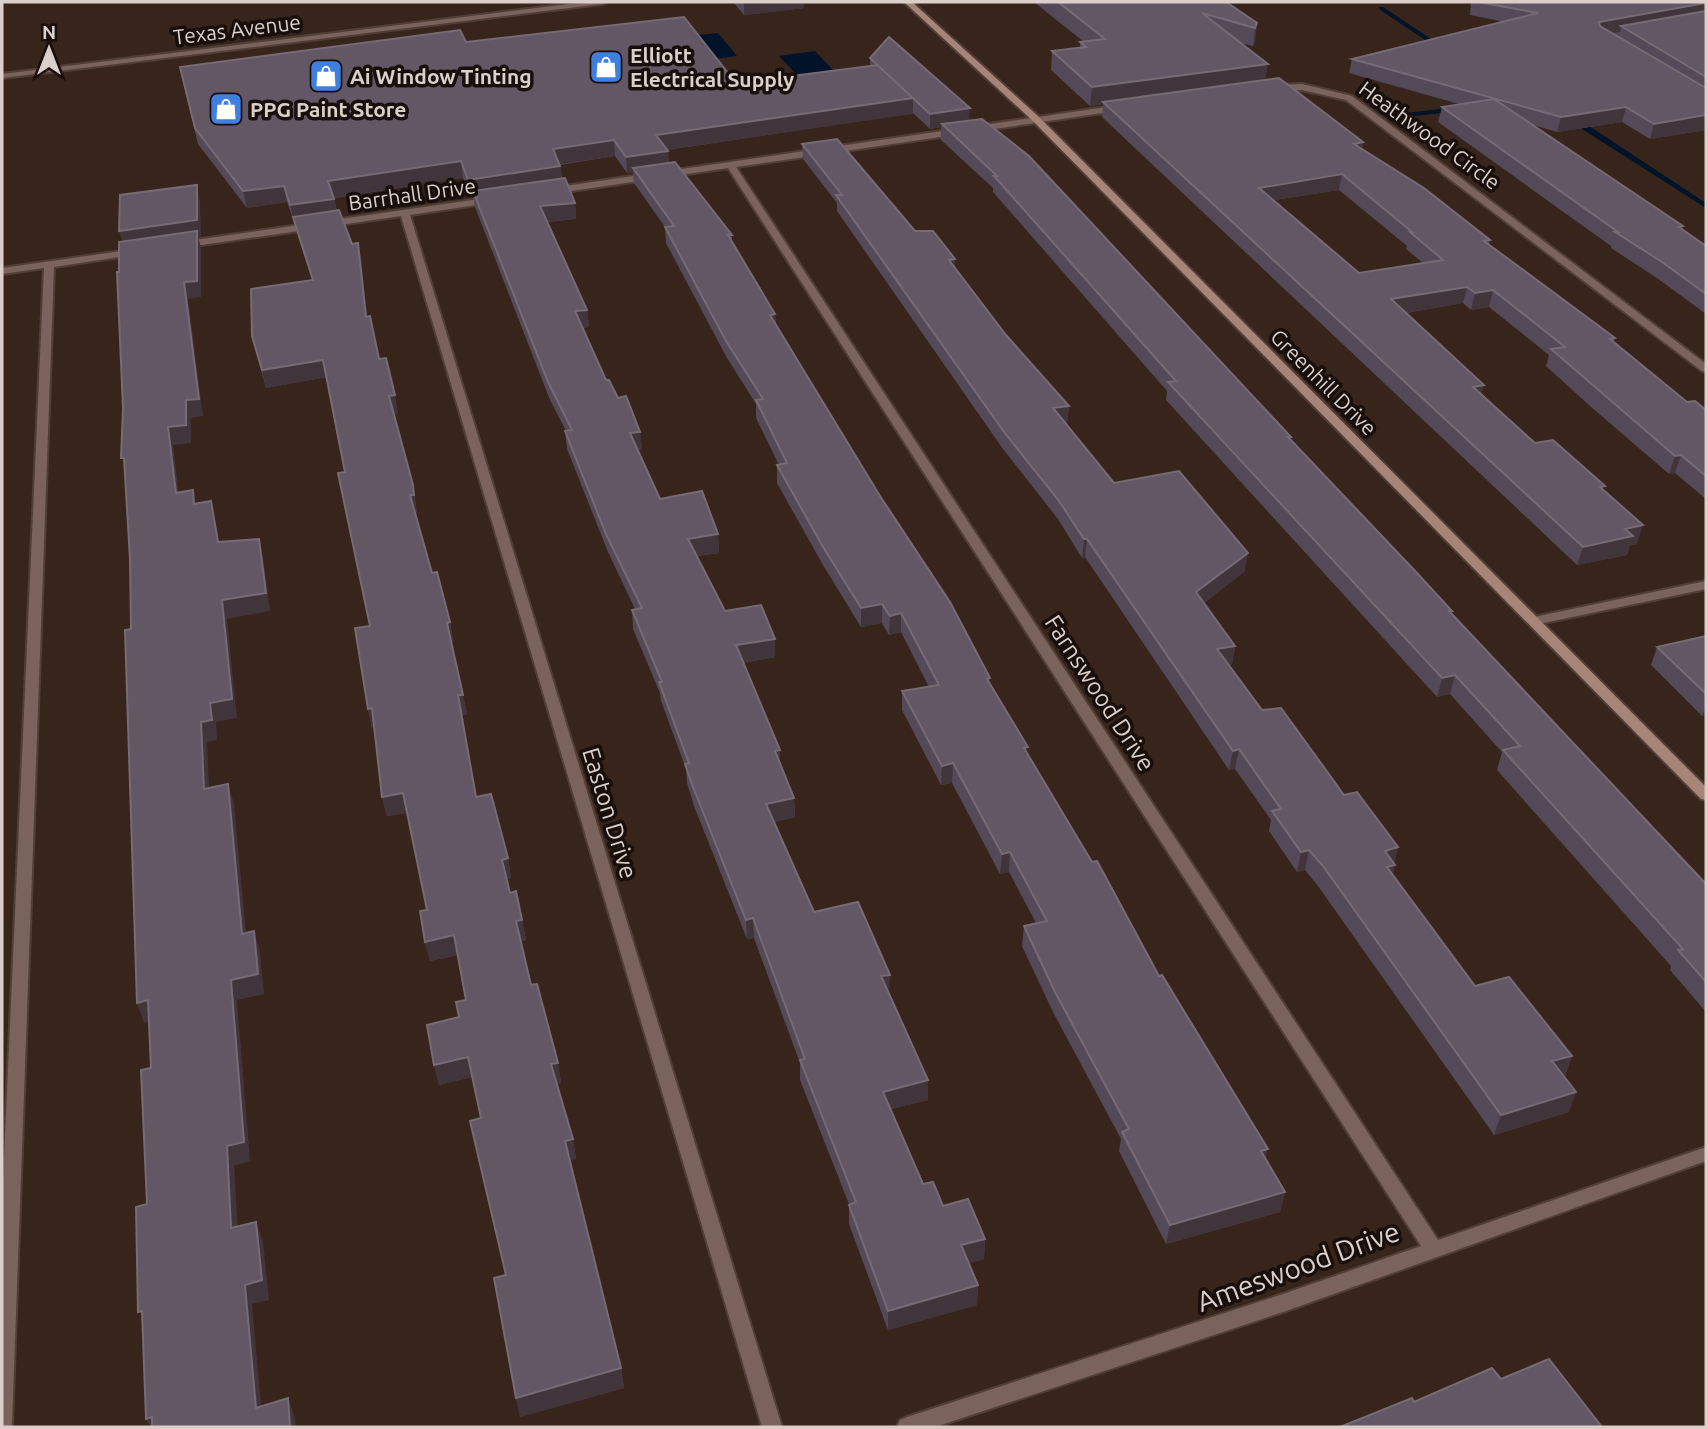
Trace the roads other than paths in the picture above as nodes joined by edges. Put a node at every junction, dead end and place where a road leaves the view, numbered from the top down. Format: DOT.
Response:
graph roads {
  1 [pos="602,2"];
  2 [pos="908,2"];
  3 [pos="2,76"];
  4 [pos="1255,90"];
  5 [pos="1132,107"];
  6 [pos="1036,119"];
  7 [pos="730,164"];
  8 [pos="540,192"];
  9 [pos="500,199"];
  10 [pos="405,213"];
  11 [pos="172,247"];
  12 [pos="145,251"];
  13 [pos="49,264"];
  14 [pos="2,271"];
  15 [pos="1706,369"];
  16 [pos="1706,585"];
  17 [pos="1534,621"];
  18 [pos="1706,795"];
  19 [pos="1706,1153"];
  20 [pos="1432,1248"];
  21 [pos="2,1424"];
  22 [pos="772,1427"];
  23 [pos="907,1427"];
  1 -- 3 [label="street, Texas Avenue"];
  2 -- 6 [label="street, Greenhill Drive"];
  4 -- 15 [label="street, Heathwood Circle"];
  5 -- 6 [label="street"];
  6 -- 7 [label="street"];
  6 -- 17 [label="street, Greenhill Drive"];
  7 -- 8 [label="street"];
  7 -- 20 [label="street, Farnswood Drive"];
  9 -- 10 [label="street, Barrhall Drive"];
  10 -- 11 [label="street, Barrhall Drive"];
  10 -- 22 [label="street, Easton Drive"];
  12 -- 13 [label="street"];
  13 -- 14 [label="street"];
  13 -- 21 [label="street"];
  16 -- 17 [label="street"];
  17 -- 18 [label="street, Greenhill Drive"];
  19 -- 20 [label="street, Ameswood Drive"];
  20 -- 23 [label="street, Ameswood Drive"];
}
